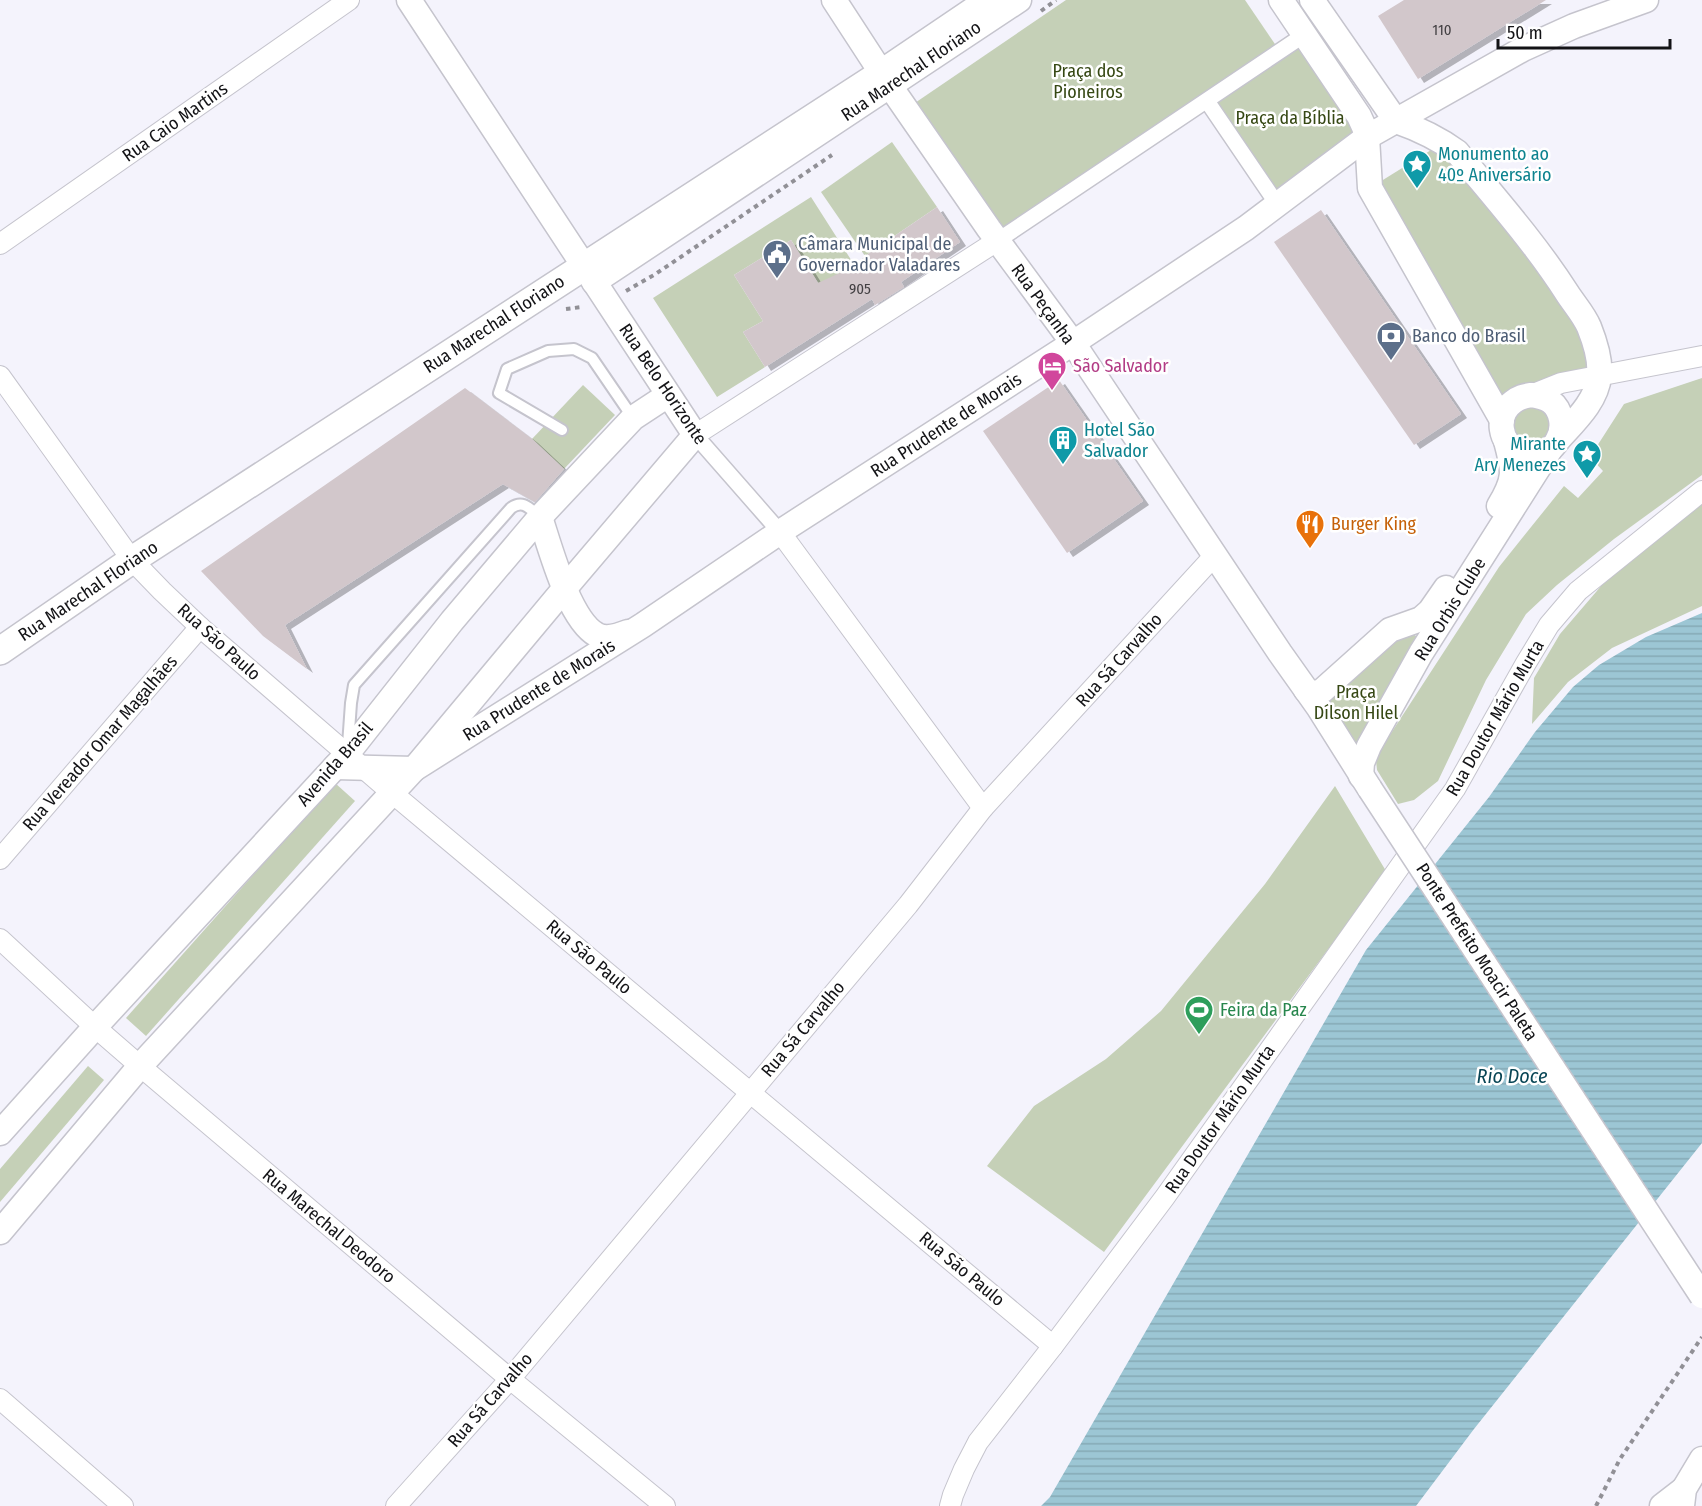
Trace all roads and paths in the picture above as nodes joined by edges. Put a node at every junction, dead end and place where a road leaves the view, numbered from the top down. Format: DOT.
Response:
graph roads {
  1 [pos="349,0"];
  2 [pos="409,0"];
  3 [pos="834,0"];
  4 [pos="990,0"];
  5 [pos="1019,0"];
  6 [pos="1281,0"];
  7 [pos="1312,0"];
  8 [pos="1646,0"];
  9 [pos="1304,35"];
  10 [pos="886,79"];
  11 [pos="1206,100"];
  12 [pos="1396,121"];
  13 [pos="1367,137"];
  14 [pos="1277,204"];
  15 [pos="997,241"];
  16 [pos="0,244"];
  17 [pos="589,274"];
  18 [pos="1072,343"];
  19 [pos="1597,352"];
  20 [pos="1702,356"];
  21 [pos="1633,369"];
  22 [pos="0,376"];
  23 [pos="1599,376"];
  24 [pos="668,395"];
  25 [pos="1531,395"];
  26 [pos="633,418"];
  27 [pos="562,430"];
  28 [pos="1504,430"];
  29 [pos="695,435"];
  30 [pos="1555,444"];
  31 [pos="1702,491"];
  32 [pos="540,517"];
  33 [pos="780,532"];
  34 [pos="1215,555"];
  35 [pos="132,560"];
  36 [pos="564,588"];
  37 [pos="643,625"];
  38 [pos="200,627"];
  39 [pos="1387,633"];
  40 [pos="0,651"];
  41 [pos="1421,653"];
  42 [pos="1316,696"];
  43 [pos="1357,748"];
  44 [pos="347,762"];
  45 [pos="414,769"];
  46 [pos="1366,783"];
  47 [pos="391,792"];
  48 [pos="983,808"];
  49 [pos="0,859"];
  50 [pos="0,939"];
  51 [pos="95,1028"];
  52 [pos="140,1066"];
  53 [pos="750,1092"];
  54 [pos="0,1133"];
  55 [pos="0,1232"];
  56 [pos="1702,1296"];
  57 [pos="1702,1337"];
  58 [pos="1053,1346"];
  59 [pos="510,1379"];
  60 [pos="0,1399"];
  61 [pos="1702,1460"];
  62 [pos="1683,1498"];
  63 [pos="123,1506"];
  64 [pos="396,1506"];
  65 [pos="664,1506"];
  66 [pos="950,1506"];
  67 [pos="1596,1506"];
  68 [pos="1662,1506"];
  1 -- 16 [label="street, Rua Caio Martins"];
  2 -- 17 [label="street, Rua Belo Horizonte"];
  3 -- 10 [label="street, Rua Peçanha"];
  4 -- 10 [label="main road, Rua Marechal Floriano"];
  5 -- 10 [label="street, Rua Marechal Floriano"];
  6 -- 9 [label="street"];
  7 -- 12 [label="street"];
  8 -- 12 [label="street, Rua Prudente de Morais"];
  9 -- 11 [label="street"];
  9 -- 13 [label="street"];
  10 -- 15 [label="street, Rua Peçanha"];
  10 -- 17 [label="main road, Rua Marechal Floriano"];
  11 -- 14 [label="street"];
  11 -- 15 [label="street"];
  12 -- 13 [label="street, Rua Prudente de Morais"];
  12 -- 19 [label="street"];
  13 -- 14 [label="street, Rua Prudente de Morais"];
  13 -- 28 [label="street"];
  14 -- 18 [label="street, Rua Prudente de Morais"];
  15 -- 18 [label="street, Rua Peçanha"];
  15 -- 29 [label="street"];
  17 -- 24 [label="street, Rua Belo Horizonte"];
  17 -- 35 [label="main road, Rua Marechal Floriano"];
  18 -- 33 [label="street, Rua Prudente de Morais"];
  18 -- 34 [label="street, Rua Peçanha"];
  19 -- 21 [label="street"];
  19 -- 23 [label="street"];
  20 -- 21 [label="street"];
  21 -- 23 [label="street"];
  22 -- 35 [label="street, Rua São Paulo"];
  23 -- 25 [label="street"];
  23 -- 30 [label="street, Rua Orbis Clube"];
  24 -- 26 [label="street, Avenida Brasil"];
  24 -- 29 [label="street, Rua Belo Horizonte"];
  25 -- 28 [label="street"];
  25 -- 30 [label="street"];
  26 -- 27 [label="lane"];
  26 -- 32 [label="street, Avenida Brasil"];
  28 -- 30 [label="street"];
  28 -- 39 [label="street, Rua Orbis Clube"];
  29 -- 33 [label="street, Rua Belo Horizonte"];
  29 -- 36 [label="street"];
  30 -- 41 [label="street, Rua Orbis Clube"];
  31 -- 58 [label="street, Rua Doutor Mário Murta"];
  32 -- 36 [label="street"];
  32 -- 44 [label="street, Avenida Brasil"];
  32 -- 44 [label="lane"];
  33 -- 37 [label="street, Rua Prudente de Morais"];
  33 -- 48 [label="street, Rua Belo Horizonte"];
  34 -- 42 [label="street, Rua Peçanha"];
  34 -- 48 [label="street, Rua Sá Carvalho"];
  35 -- 38 [label="street, Rua São Paulo"];
  35 -- 40 [label="main road, Rua Marechal Floriano"];
  36 -- 37 [label="street"];
  36 -- 45 [label="street"];
  37 -- 45 [label="street, Rua Prudente de Morais"];
  38 -- 44 [label="street, Rua São Paulo"];
  38 -- 49 [label="street, Rua Vereador Omar Magalhães"];
  39 -- 41 [label="street"];
  39 -- 42 [label="street, Rua Orbis Clube"];
  41 -- 43 [label="street, Rua Orbis Clube"];
  42 -- 43 [label="street, Rua Peçanha"];
  43 -- 46 [label="street, Rua Orbis Clube"];
  44 -- 45 [label="street"];
  44 -- 47 [label="street, Rua São Paulo"];
  44 -- 51 [label="street, Avenida Brasil"];
  45 -- 47 [label="street"];
  46 -- 56 [label="street, Ponte Prefeito Moacir Paleta, bridge"];
  47 -- 52 [label="street"];
  47 -- 53 [label="street, Rua São Paulo"];
  48 -- 53 [label="street, Rua Sá Carvalho"];
  50 -- 51 [label="street, Rua Marechal Deodoro"];
  51 -- 52 [label="street, Rua Marechal Deodoro"];
  51 -- 54 [label="street, Avenida Brasil"];
  52 -- 55 [label="street"];
  52 -- 59 [label="street, Rua Marechal Deodoro"];
  53 -- 58 [label="street, Rua São Paulo"];
  53 -- 59 [label="street, Rua Sá Carvalho"];
  57 -- 67 [label="path"];
  58 -- 66 [label="street, Rua Doutor Mário Murta"];
  59 -- 64 [label="street, Rua Sá Carvalho"];
  59 -- 65 [label="street, Rua Marechal Deodoro"];
  60 -- 63 [label="street"];
  61 -- 62 [label="street"];
  62 -- 68 [label="street"];
}
